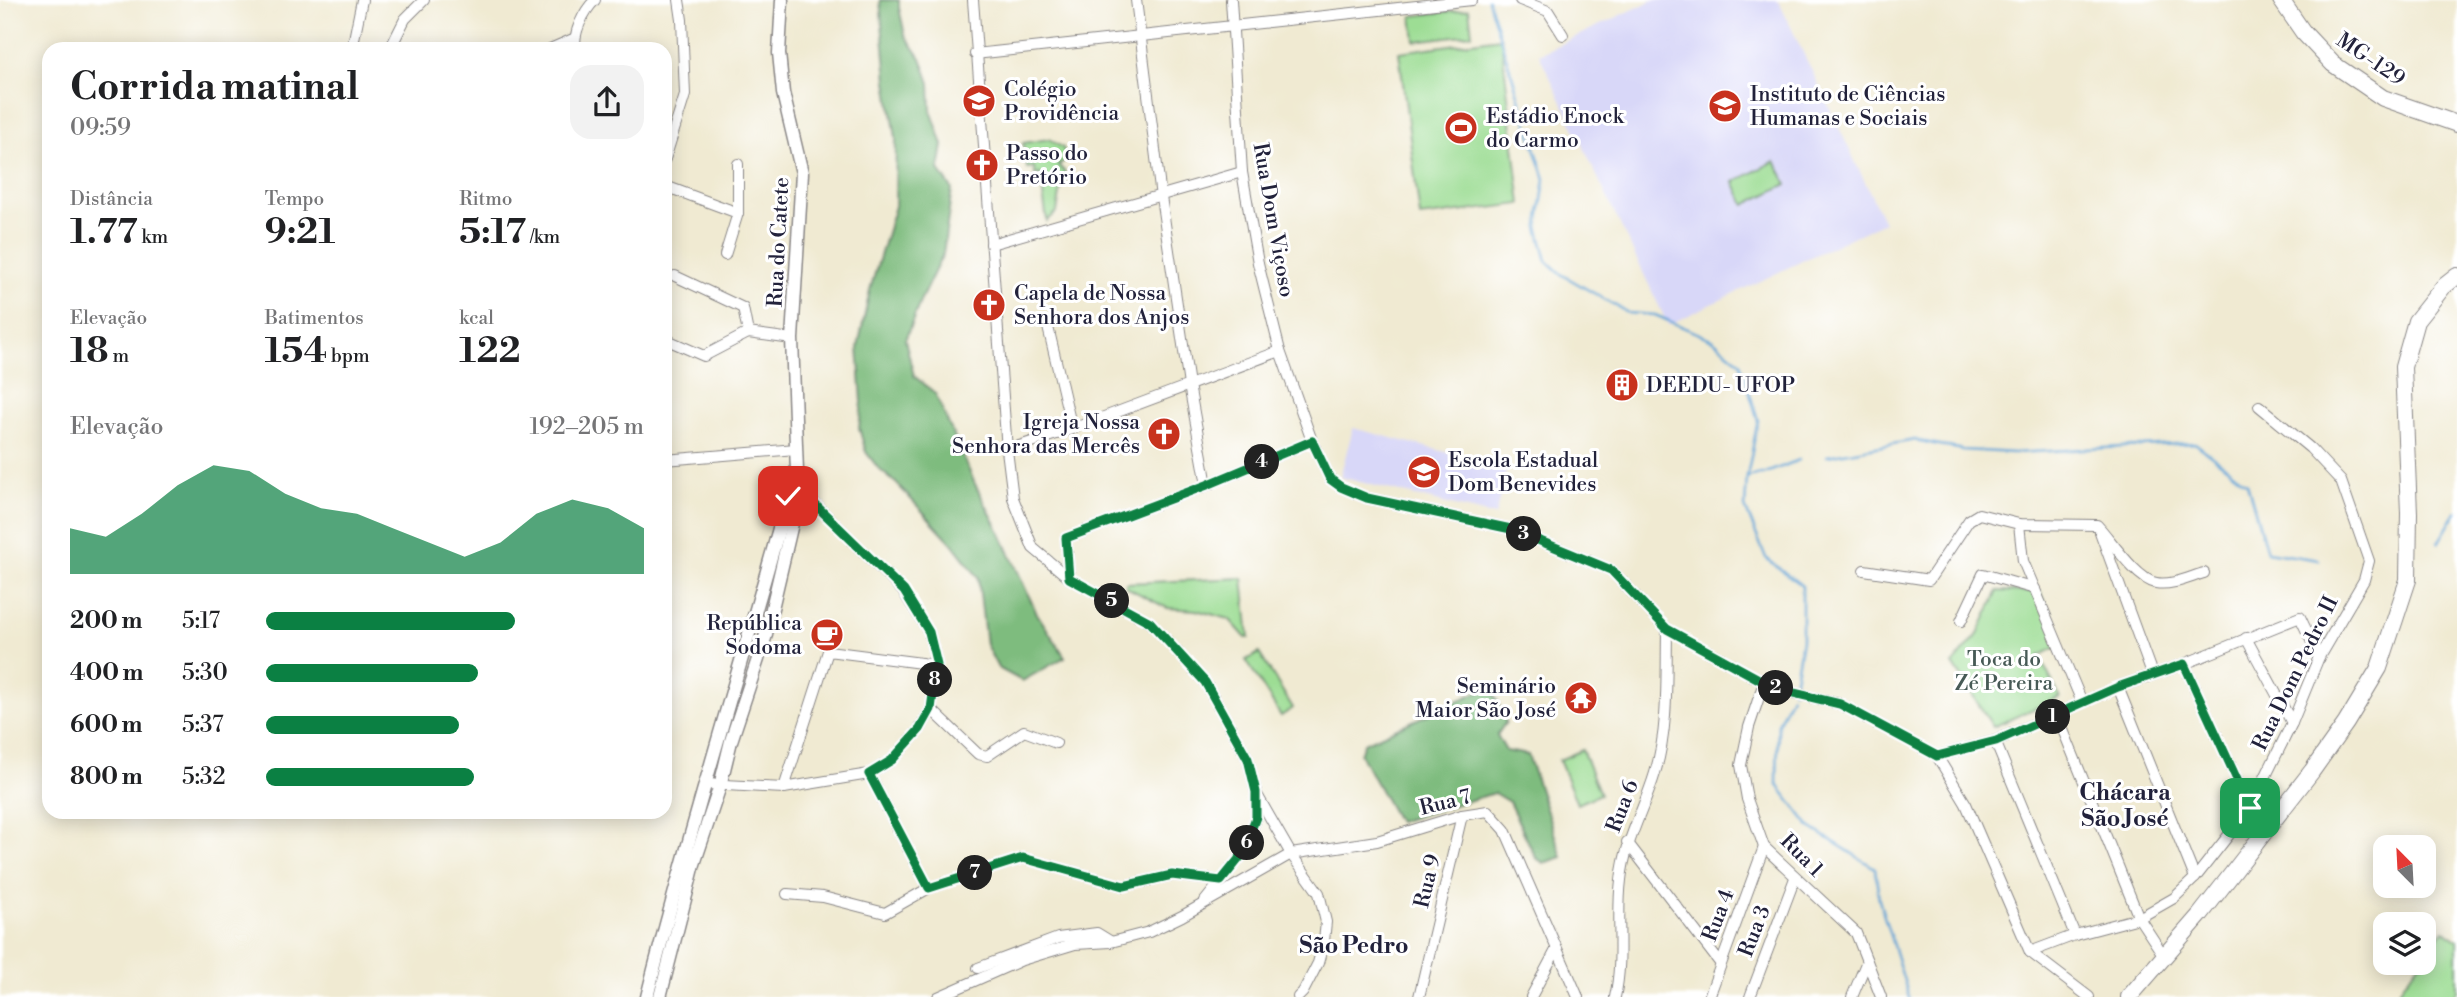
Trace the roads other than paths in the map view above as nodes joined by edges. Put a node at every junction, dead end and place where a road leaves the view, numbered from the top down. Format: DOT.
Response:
graph roads {
  1 [pos="362,0"];
  2 [pos="424,0"];
  3 [pos="595,0"];
  4 [pos="679,0"];
  5 [pos="782,0"];
  6 [pos="973,0"];
  7 [pos="1136,0"];
  8 [pos="1231,0"];
  9 [pos="1468,0"];
  10 [pos="1520,0"];
  11 [pos="2281,0"];
  12 [pos="1231,27"];
  13 [pos="1563,35"];
  14 [pos="1143,37"];
  15 [pos="353,42"];
  16 [pos="394,42"];
  17 [pos="576,42"];
  18 [pos="975,54"];
  19 [pos="2457,124"];
  20 [pos="672,137"];
  21 [pos="738,164"];
  22 [pos="1242,172"];
  23 [pos="672,189"];
  24 [pos="1161,197"];
  25 [pos="738,213"];
  26 [pos="991,244"];
  27 [pos="725,255"];
  28 [pos="675,276"];
  29 [pos="2457,276"];
  30 [pos="1048,327"];
  31 [pos="748,333"];
  32 [pos="792,339"];
  33 [pos="672,342"];
  34 [pos="1280,351"];
  35 [pos="1189,385"];
  36 [pos="2259,406"];
  37 [pos="1072,429"];
  38 [pos="1312,441"];
  39 [pos="796,449"];
  40 [pos="1007,450"];
  41 [pos="672,459"];
  42 [pos="1207,485"];
  43 [pos="797,487"];
  44 [pos="2019,524"];
  45 [pos="2097,525"];
  46 [pos="1864,570"];
  47 [pos="2204,573"];
  48 [pos="1069,578"];
  49 [pos="2035,589"];
  50 [pos="1961,621"];
  51 [pos="1667,629"];
  52 [pos="750,634"];
  53 [pos="765,638"];
  54 [pos="2246,638"];
  55 [pos="2319,657"];
  56 [pos="2184,664"];
  57 [pos="937,665"];
  58 [pos="2152,674"];
  59 [pos="1764,682"];
  60 [pos="2118,687"];
  61 [pos="2082,702"];
  62 [pos="931,709"];
  63 [pos="2057,715"];
  64 [pos="2292,723"];
  65 [pos="1996,741"];
  66 [pos="1056,743"];
  67 [pos="1937,756"];
  68 [pos="869,774"];
  69 [pos="706,784"];
  70 [pos="720,786"];
  71 [pos="784,788"];
  72 [pos="1256,792"];
  73 [pos="2250,808"];
  74 [pos="1462,815"];
  75 [pos="2268,825"];
  76 [pos="1627,842"];
  77 [pos="1764,848"];
  78 [pos="1291,854"];
  79 [pos="688,863"];
  80 [pos="1795,878"];
  81 [pos="2195,878"];
  82 [pos="1221,881"];
  83 [pos="929,888"];
  84 [pos="787,894"];
  85 [pos="1205,901"];
  86 [pos="2139,918"];
  87 [pos="2075,935"];
  88 [pos="1111,942"];
  89 [pos="1556,950"];
  90 [pos="2030,952"];
  91 [pos="2164,956"];
  92 [pos="1867,961"];
  93 [pos="1720,963"];
  94 [pos="978,968"];
  95 [pos="658,976"];
  96 [pos="646,997"];
  97 [pos="660,997"];
  98 [pos="938,997"];
  99 [pos="1298,997"];
  100 [pos="1419,997"];
  101 [pos="1531,997"];
  102 [pos="1578,997"];
  103 [pos="1615,997"];
  104 [pos="1709,997"];
  105 [pos="1749,997"];
  106 [pos="1852,997"];
  107 [pos="1881,997"];
  108 [pos="2089,997"];
  109 [pos="2129,997"];
  1 -- 15 [label="street"];
  2 -- 16 [label="street"];
  3 -- 17 [label="street"];
  4 -- 20 [label="street"];
  5 -- 32 [label="street, Rua do Catete"];
  6 -- 18 [label="street"];
  7 -- 14 [label="street"];
  8 -- 12 [label="street, Rua Dom Viçoso"];
  9 -- 12 [label="street"];
  10 -- 13 [label="street"];
  11 -- 19 [label="main road, MG-129 / MG-129"];
  12 -- 14 [label="street"];
  12 -- 22 [label="street, Rua Dom Viçoso"];
  14 -- 18 [label="street"];
  14 -- 24 [label="street"];
  18 -- 26 [label="street"];
  21 -- 25 [label="street"];
  22 -- 24 [label="street"];
  22 -- 34 [label="street, Rua Dom Viçoso"];
  23 -- 25 [label="street"];
  24 -- 26 [label="street"];
  24 -- 35 [label="street"];
  25 -- 27 [label="street"];
  26 -- 40 [label="street"];
  28 -- 31 [label="street"];
  29 -- 75 [label="main road"];
  30 -- 37 [label="street"];
  31 -- 32 [label="street"];
  31 -- 33 [label="street"];
  32 -- 39 [label="street, Rua do Catete"];
  34 -- 35 [label="street"];
  34 -- 38 [label="street, Rua Dom Viçoso"];
  35 -- 37 [label="street"];
  35 -- 42 [label="street"];
  36 -- 55 [label="street, Rua Dom Pedro II"];
  37 -- 40 [label="street"];
  38 -- 42 [label="street"];
  38 -- 51 [label="street, Rua Dom Viçoso"];
  39 -- 41 [label="street"];
  39 -- 43 [label="street, Rua do Catete"];
  40 -- 48 [label="street"];
  42 -- 48 [label="street"];
  43 -- 52 [label="street"];
  43 -- 53 [label="street, Rua do Catete"];
  43 -- 57 [label="street"];
  44 -- 45 [label="street"];
  44 -- 46 [label="street"];
  44 -- 49 [label="street"];
  45 -- 47 [label="street"];
  45 -- 58 [label="street"];
  48 -- 72 [label="street"];
  49 -- 50 [label="street"];
  49 -- 61 [label="street"];
  51 -- 59 [label="street, Rua Dom Viçoso"];
  51 -- 76 [label="street, Rua 6"];
  52 -- 53 [label="street"];
  52 -- 69 [label="street"];
  53 -- 70 [label="street, Rua do Catete"];
  54 -- 55 [label="street"];
  54 -- 56 [label="street"];
  54 -- 64 [label="street"];
  55 -- 64 [label="street, Rua Dom Pedro II"];
  56 -- 58 [label="street"];
  56 -- 73 [label="street"];
  57 -- 62 [label="street"];
  57 -- 71 [label="street"];
  58 -- 60 [label="street"];
  59 -- 67 [label="street, Rua Dom Viçoso"];
  59 -- 77 [label="street, Rua 1"];
  60 -- 61 [label="street"];
  60 -- 81 [label="street"];
  61 -- 63 [label="street"];
  62 -- 66 [label="street"];
  62 -- 68 [label="street"];
  63 -- 65 [label="street"];
  63 -- 86 [label="street"];
  64 -- 73 [label="street, Rua Dom Pedro II"];
  65 -- 67 [label="street"];
  65 -- 87 [label="street"];
  67 -- 90 [label="street"];
  68 -- 71 [label="street"];
  68 -- 83 [label="street"];
  69 -- 70 [label="street"];
  69 -- 79 [label="street"];
  70 -- 71 [label="street"];
  70 -- 79 [label="street, Rua do Catete"];
  72 -- 78 [label="street"];
  72 -- 82 [label="street"];
  73 -- 75 [label="street"];
  73 -- 81 [label="street, Rua Dom Pedro II"];
  74 -- 78 [label="street, Rua 7"];
  74 -- 89 [label="street, Rua 7"];
  74 -- 100 [label="street, Rua 9"];
  75 -- 91 [label="main road"];
  76 -- 93 [label="street"];
  76 -- 103 [label="street, Rua 6"];
  77 -- 80 [label="street, Rua 1"];
  77 -- 93 [label="street, Rua 4"];
  78 -- 85 [label="street"];
  78 -- 99 [label="street"];
  79 -- 95 [label="street"];
  80 -- 92 [label="street, Rua 1"];
  80 -- 105 [label="street, Rua 3"];
  81 -- 86 [label="street, Rua Dom Pedro II"];
  82 -- 83 [label="street"];
  82 -- 85 [label="street"];
  83 -- 84 [label="street"];
  85 -- 88 [label="street"];
  86 -- 87 [label="street, Rua Dom Pedro II"];
  86 -- 91 [label="street"];
  87 -- 90 [label="street, Rua Dom Pedro II"];
  88 -- 94 [label="street"];
  88 -- 98 [label="street"];
  89 -- 101 [label="street"];
  89 -- 102 [label="street, Rua 7"];
  90 -- 108 [label="street"];
  91 -- 109 [label="main road"];
  92 -- 106 [label="street"];
  92 -- 107 [label="street, Rua 1"];
  93 -- 104 [label="street, Rua 4"];
  95 -- 96 [label="street"];
  95 -- 97 [label="street"];
}
